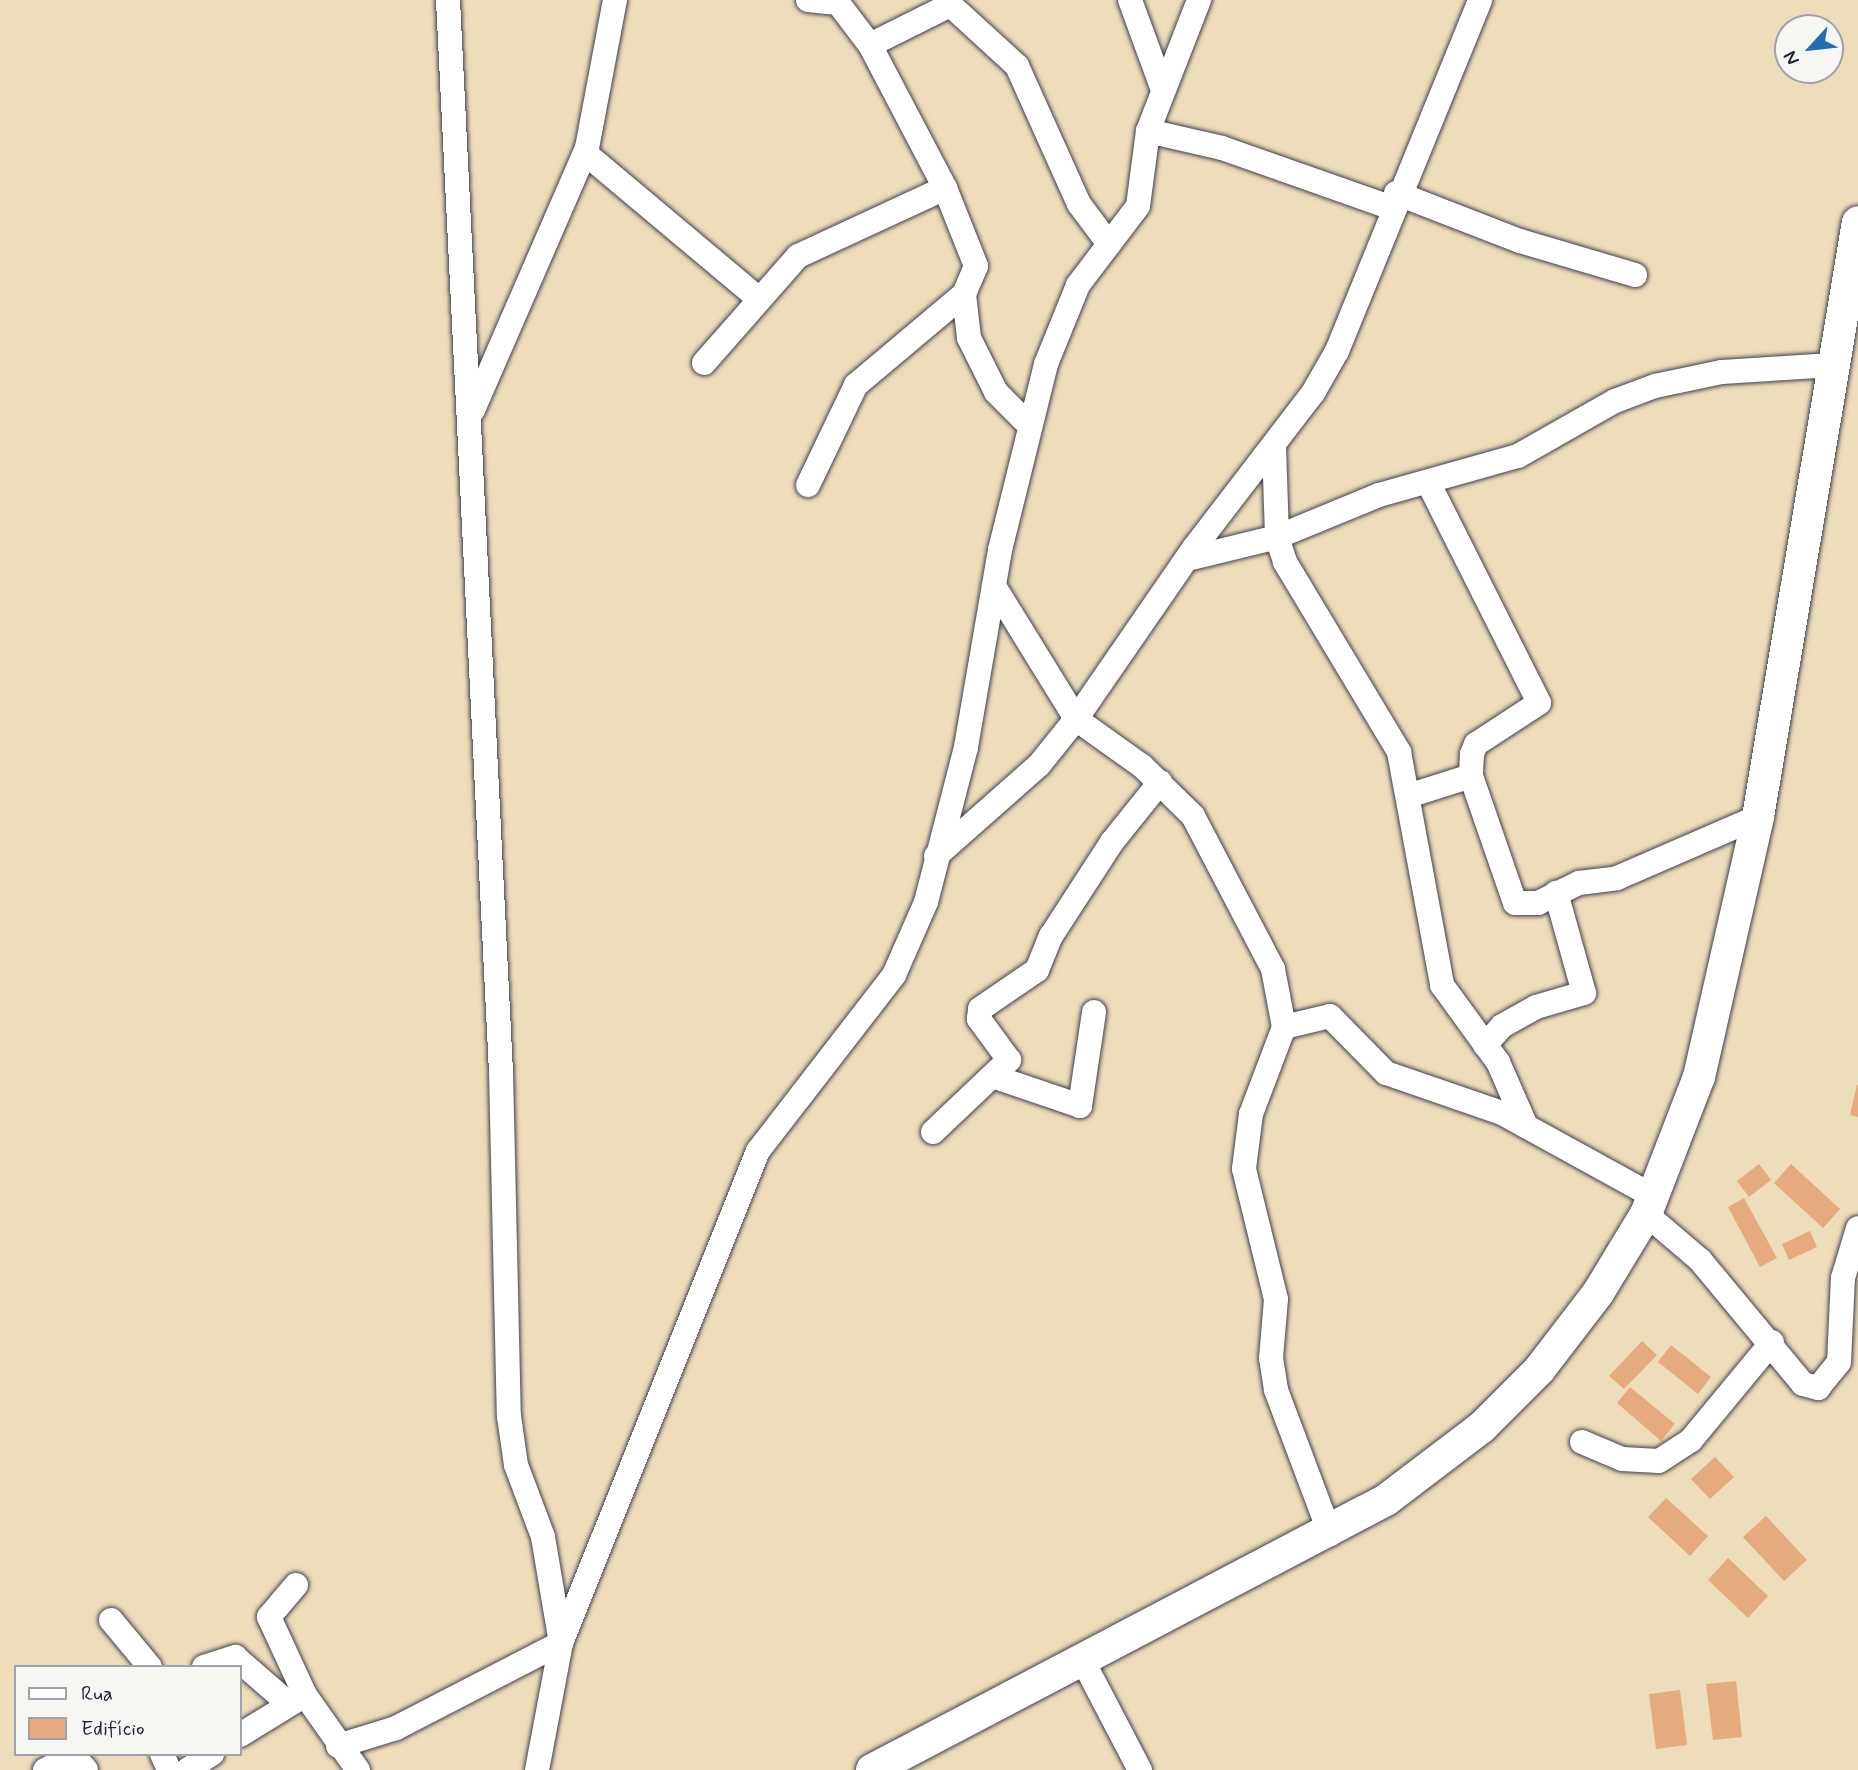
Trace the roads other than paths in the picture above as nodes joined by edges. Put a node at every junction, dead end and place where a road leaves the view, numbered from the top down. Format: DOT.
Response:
graph roads {
  1 [pos="448,0"];
  2 [pos="615,0"];
  3 [pos="808,0"];
  4 [pos="1130,0"];
  5 [pos="1199,0"];
  6 [pos="1480,0"];
  7 [pos="947,2"];
  8 [pos="870,45"];
  9 [pos="1163,90"];
  10 [pos="1148,131"];
  11 [pos="585,153"];
  12 [pos="945,188"];
  13 [pos="1393,200"];
  14 [pos="1858,222"];
  15 [pos="1109,244"];
  16 [pos="1635,275"];
  17 [pos="964,294"];
  18 [pos="759,299"];
  19 [pos="704,363"];
  20 [pos="1832,365"];
  21 [pos="470,417"];
  22 [pos="1030,426"];
  23 [pos="1274,446"];
  24 [pos="1428,482"];
  25 [pos="808,485"];
  26 [pos="1277,537"];
  27 [pos="1187,559"];
  28 [pos="994,586"];
  29 [pos="1076,719"];
  30 [pos="1471,776"];
  31 [pos="1160,782"];
  32 [pos="1408,796"];
  33 [pos="1758,817"];
  34 [pos="936,856"];
  35 [pos="1556,893"];
  36 [pos="1094,1012"];
  37 [pos="1284,1027"];
  38 [pos="1485,1045"];
  39 [pos="995,1077"];
  40 [pos="1526,1126"];
  41 [pos="933,1132"];
  42 [pos="1649,1205"];
  43 [pos="1858,1228"];
  44 [pos="1772,1342"];
  45 [pos="1582,1442"];
  46 [pos="1330,1534"];
  47 [pos="296,1586"];
  48 [pos="111,1620"];
  49 [pos="561,1643"];
  50 [pos="1084,1663"];
  51 [pos="148,1665"];
  52 [pos="210,1665"];
  53 [pos="297,1699"];
  54 [pos="242,1734"];
  55 [pos="338,1746"];
  56 [pos="209,1756"];
  57 [pos="45,1770"];
  58 [pos="86,1770"];
  59 [pos="187,1770"];
  60 [pos="358,1770"];
  61 [pos="537,1770"];
  62 [pos="872,1770"];
  63 [pos="1140,1770"];
  1 -- 21 [label="street"];
  2 -- 11 [label="street"];
  3 -- 8 [label="street"];
  4 -- 9 [label="street"];
  5 -- 9 [label="street"];
  6 -- 13 [label="street"];
  7 -- 8 [label="street"];
  7 -- 15 [label="street"];
  8 -- 12 [label="street"];
  9 -- 10 [label="street"];
  10 -- 13 [label="street"];
  10 -- 15 [label="street"];
  11 -- 18 [label="street"];
  11 -- 21 [label="street"];
  12 -- 17 [label="street"];
  12 -- 18 [label="street"];
  13 -- 16 [label="street"];
  13 -- 23 [label="street"];
  14 -- 20 [label="main road"];
  15 -- 22 [label="street"];
  17 -- 22 [label="street"];
  17 -- 25 [label="street"];
  18 -- 19 [label="street"];
  20 -- 24 [label="street"];
  20 -- 33 [label="main road"];
  21 -- 49 [label="street"];
  22 -- 28 [label="street"];
  23 -- 26 [label="street"];
  23 -- 27 [label="street"];
  24 -- 26 [label="street"];
  24 -- 30 [label="street"];
  26 -- 27 [label="street"];
  26 -- 32 [label="street"];
  27 -- 29 [label="street"];
  28 -- 29 [label="street"];
  28 -- 34 [label="street"];
  29 -- 31 [label="street"];
  29 -- 34 [label="street"];
  30 -- 32 [label="street"];
  30 -- 35 [label="street"];
  31 -- 37 [label="street"];
  31 -- 39 [label="street"];
  32 -- 38 [label="street"];
  33 -- 35 [label="street"];
  33 -- 42 [label="main road"];
  34 -- 49 [label="street"];
  35 -- 38 [label="street"];
  36 -- 39 [label="street"];
  37 -- 40 [label="street"];
  37 -- 46 [label="street"];
  38 -- 40 [label="street"];
  39 -- 41 [label="street"];
  40 -- 42 [label="street"];
  42 -- 44 [label="street"];
  42 -- 46 [label="main road"];
  43 -- 44 [label="street"];
  44 -- 45 [label="street"];
  46 -- 50 [label="main road"];
  47 -- 53 [label="street"];
  48 -- 51 [label="street"];
  49 -- 55 [label="street"];
  49 -- 61 [label="street"];
  50 -- 62 [label="main road"];
  50 -- 63 [label="street"];
  52 -- 53 [label="street"];
  53 -- 54 [label="street"];
  53 -- 55 [label="street"];
  55 -- 60 [label="street"];
  56 -- 59 [label="street"];
  57 -- 58 [label="street"];
}
